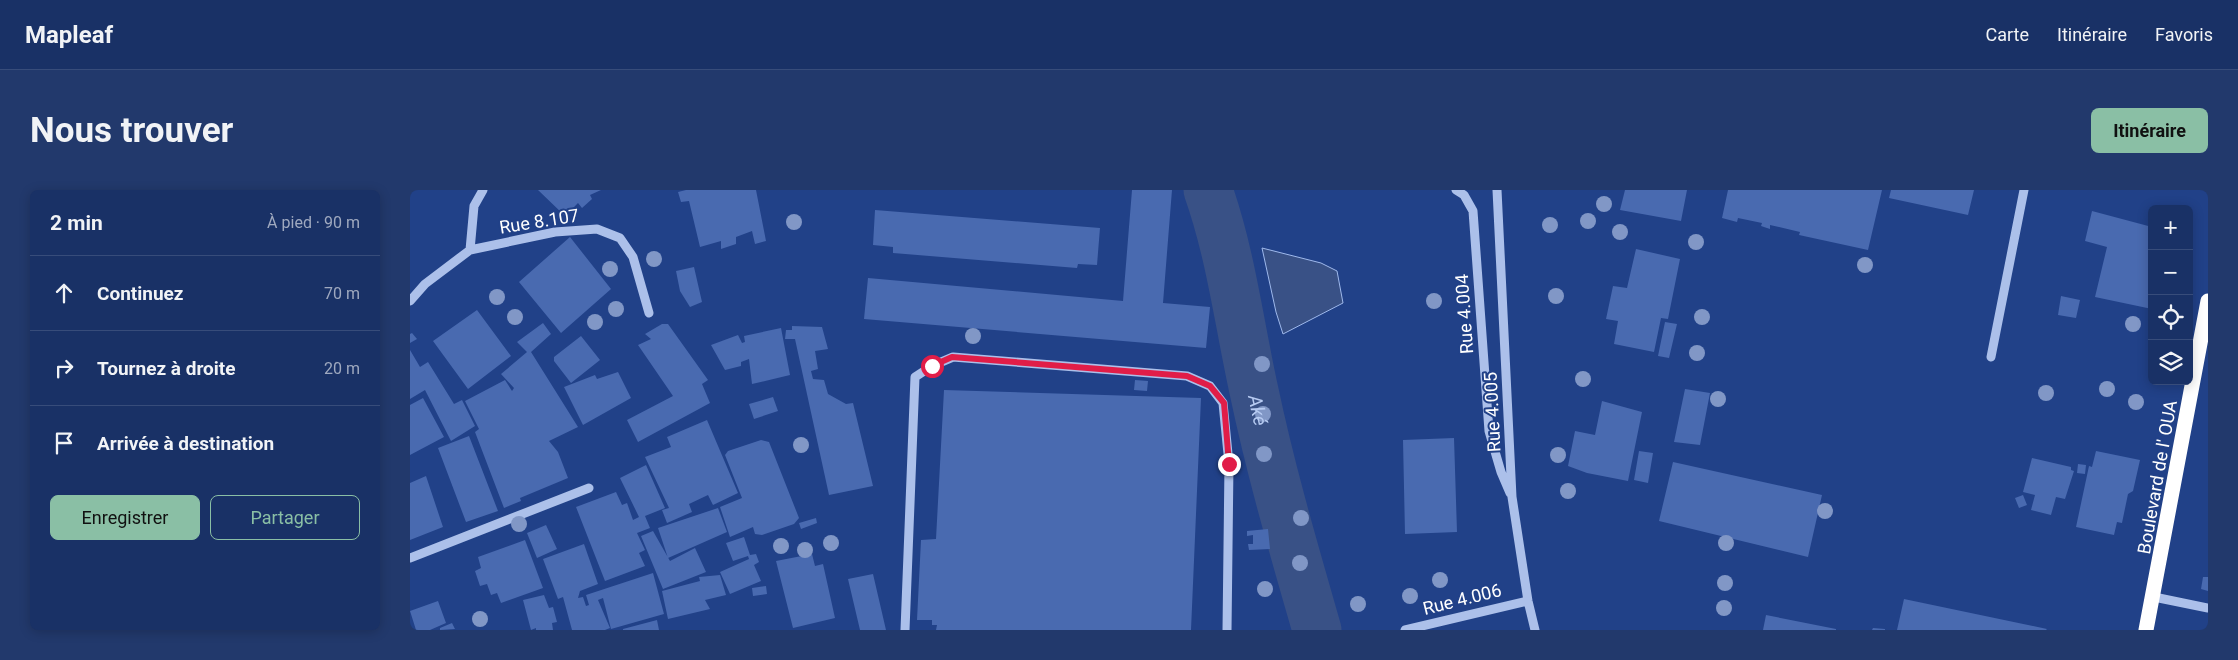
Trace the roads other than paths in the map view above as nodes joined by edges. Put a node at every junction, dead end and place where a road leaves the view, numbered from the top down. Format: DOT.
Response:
graph roads {
  1 [pos="483,190"];
  2 [pos="1456,190"];
  3 [pos="1497,190"];
  4 [pos="2024,190"];
  5 [pos="470,250"];
  6 [pos="410,301"];
  7 [pos="2208,301"];
  8 [pos="649,313"];
  9 [pos="1991,358"];
  10 [pos="589,488"];
  11 [pos="1512,498"];
  12 [pos="410,558"];
  13 [pos="2154,597"];
  14 [pos="1528,601"];
  15 [pos="2208,608"];
  16 [pos="905,630"];
  17 [pos="1227,630"];
  18 [pos="1405,630"];
  19 [pos="1535,630"];
  20 [pos="2146,630"];
  1 -- 5 [label="street"];
  2 -- 11 [label="street, Rue 4.004"];
  3 -- 11 [label="street, Rue 4.005"];
  4 -- 9 [label="street"];
  5 -- 6 [label="street"];
  5 -- 8 [label="street, Rue 8.107"];
  7 -- 13 [label="highway, Boulevard de l' OUA"];
  10 -- 12 [label="street"];
  11 -- 14 [label="street, Rue 4.005"];
  13 -- 15 [label="street"];
  13 -- 20 [label="highway, Boulevard de l' OUA"];
  14 -- 18 [label="street, Rue 4.006"];
  14 -- 19 [label="street, Rue 4.005"];
  16 -- 17 [label="street"];
}
